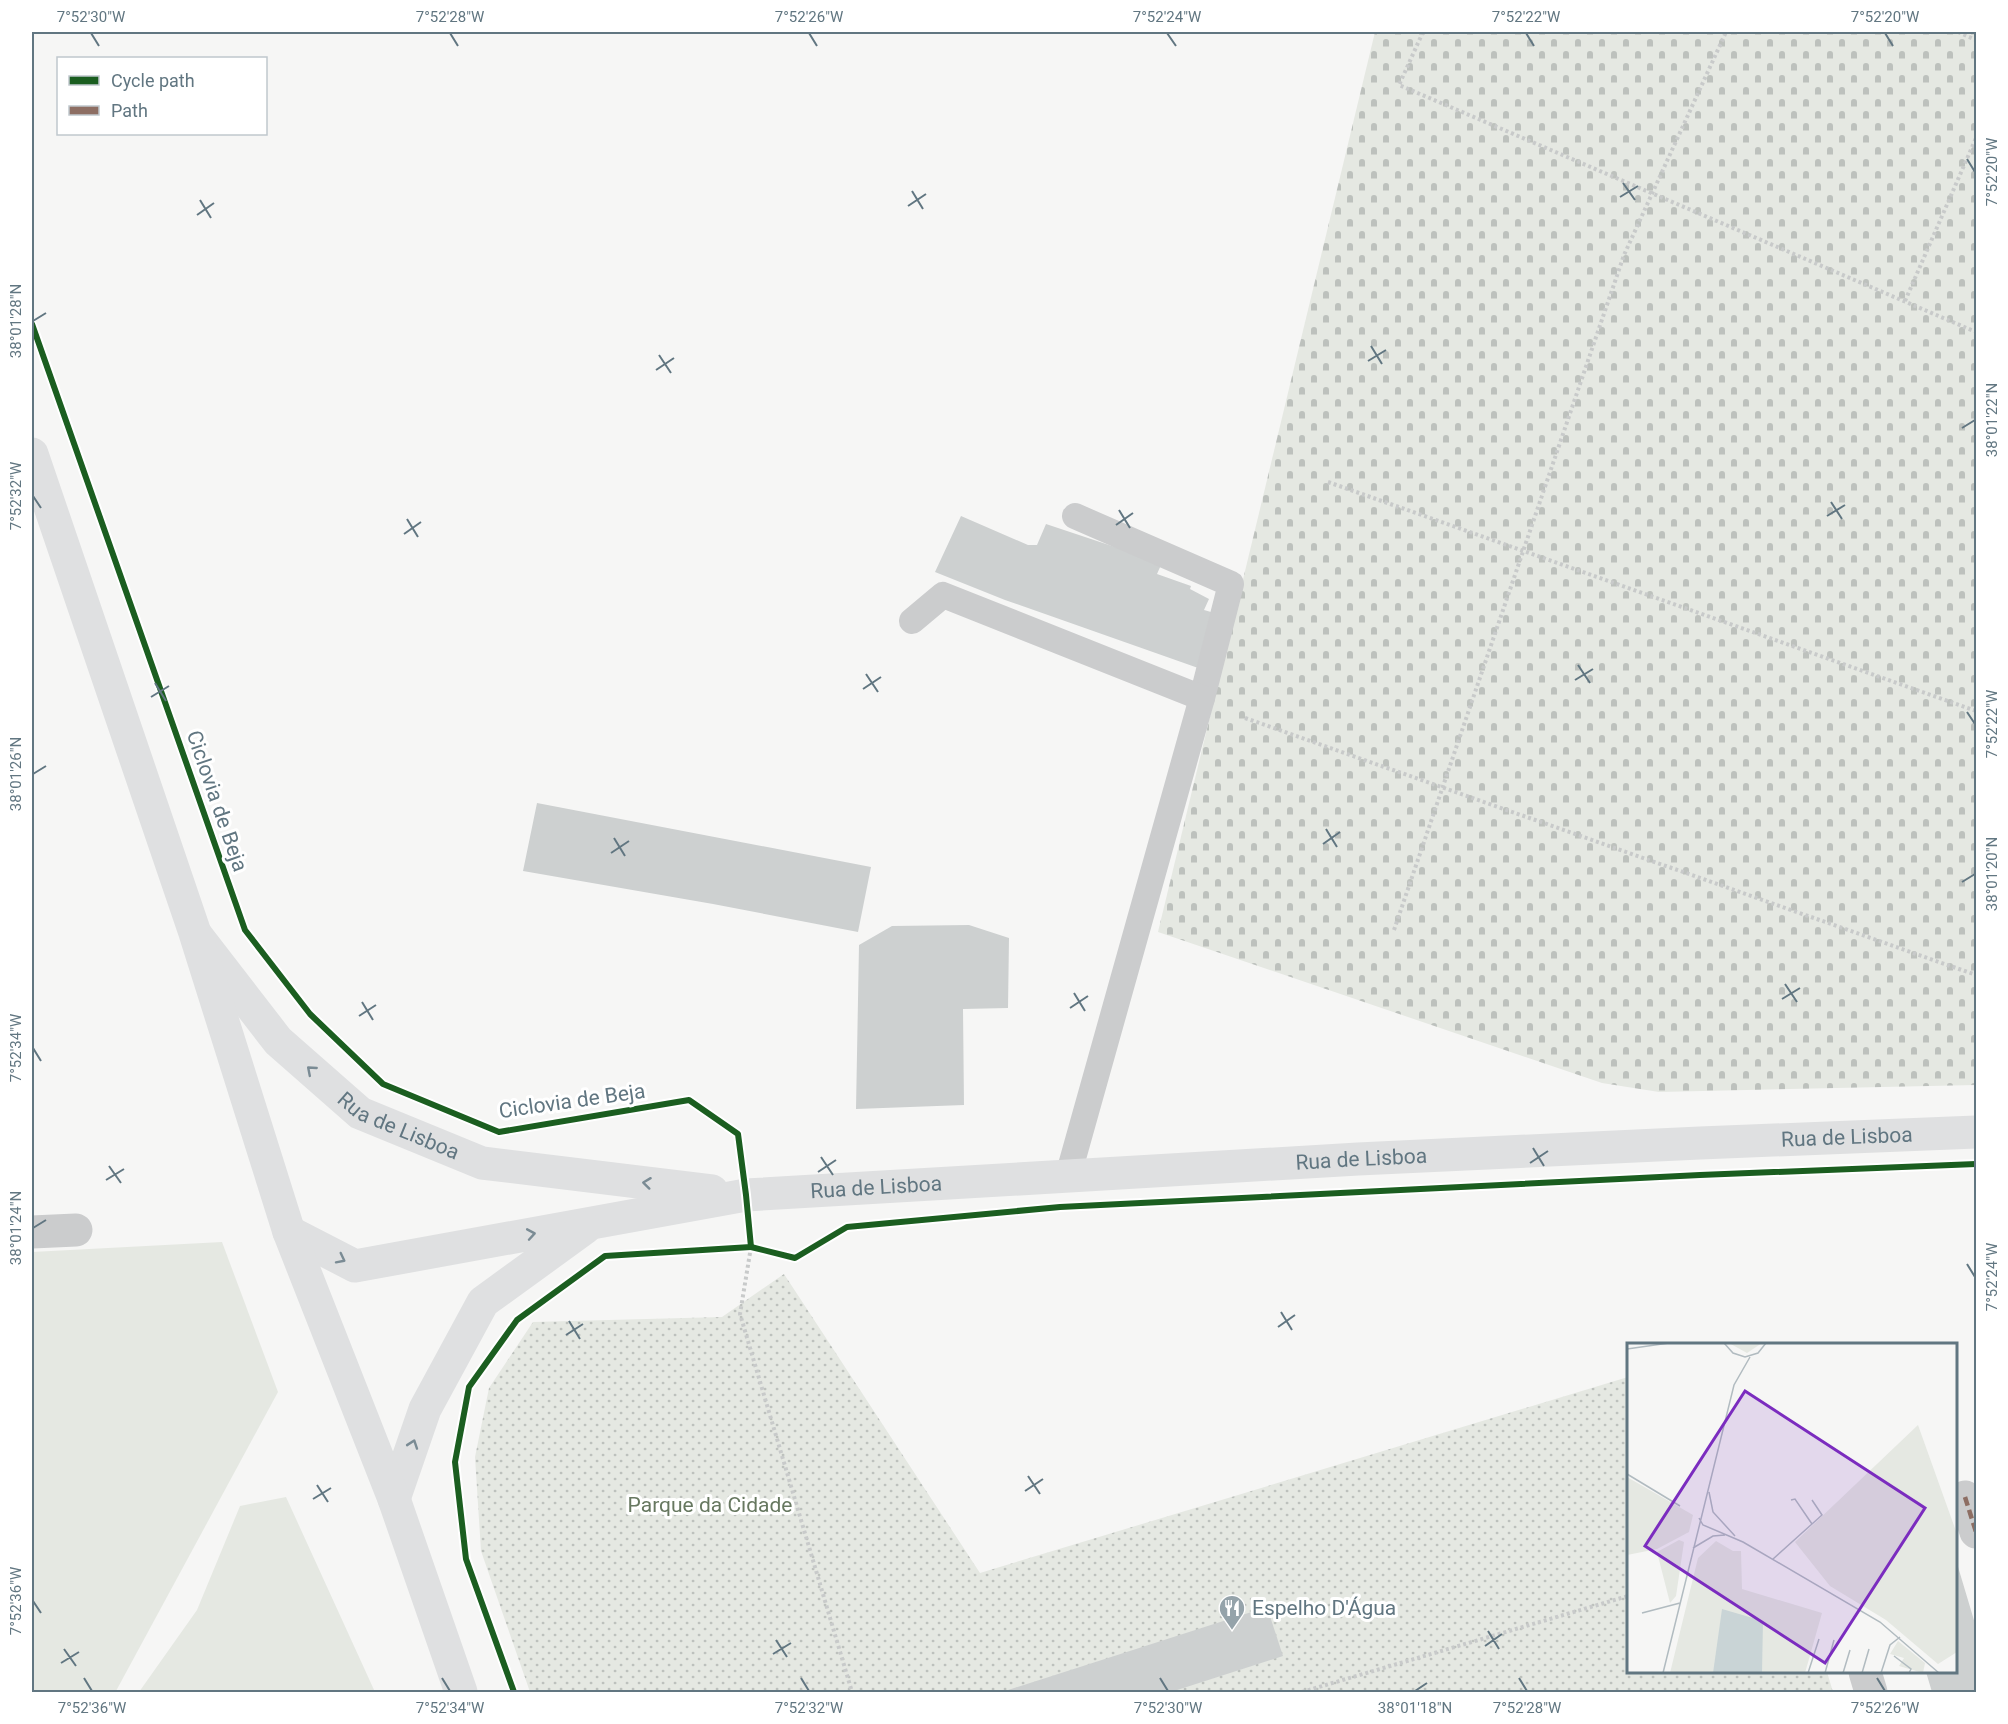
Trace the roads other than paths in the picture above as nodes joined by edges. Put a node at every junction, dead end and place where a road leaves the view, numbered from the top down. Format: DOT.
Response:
graph roads {
  1 [pos="32,454"];
  2 [pos="1075,516"];
  3 [pos="912,621"];
  4 [pos="1202,698"];
  5 [pos="195,933"];
  6 [pos="1977,1132"];
  7 [pos="1068,1176"];
  8 [pos="746,1195"];
  9 [pos="593,1223"];
  10 [pos="76,1230"];
  11 [pos="32,1232"];
  12 [pos="289,1232"];
  13 [pos="1965,1497"];
  14 [pos="394,1499"];
  15 [pos="1977,1532"];
  16 [pos="1866,1673"];
  17 [pos="461,1692"];
  18 [pos="1871,1692"];
  1 -- 5 [label="main road"];
  2 -- 4 [label="lane"];
  3 -- 4 [label="lane"];
  4 -- 7 [label="lane"];
  8 -- 5 [label="main road, Rua de Lisboa, one-way"];
  5 -- 12 [label="main road"];
  6 -- 7 [label="main road, Rua de Lisboa"];
  7 -- 8 [label="main road, Rua de Lisboa"];
  8 -- 9 [label="main road, Rua de Lisboa"];
  12 -- 9 [label="main road, Rua de Lisboa, one-way"];
  14 -- 9 [label="main road, Rua de Lisboa, one-way"];
  10 -- 11 [label="street"];
  12 -- 14 [label="main road"];
  13 -- 15 [label="street"];
  14 -- 17 [label="main road"];
  16 -- 18 [label="street"];
}
